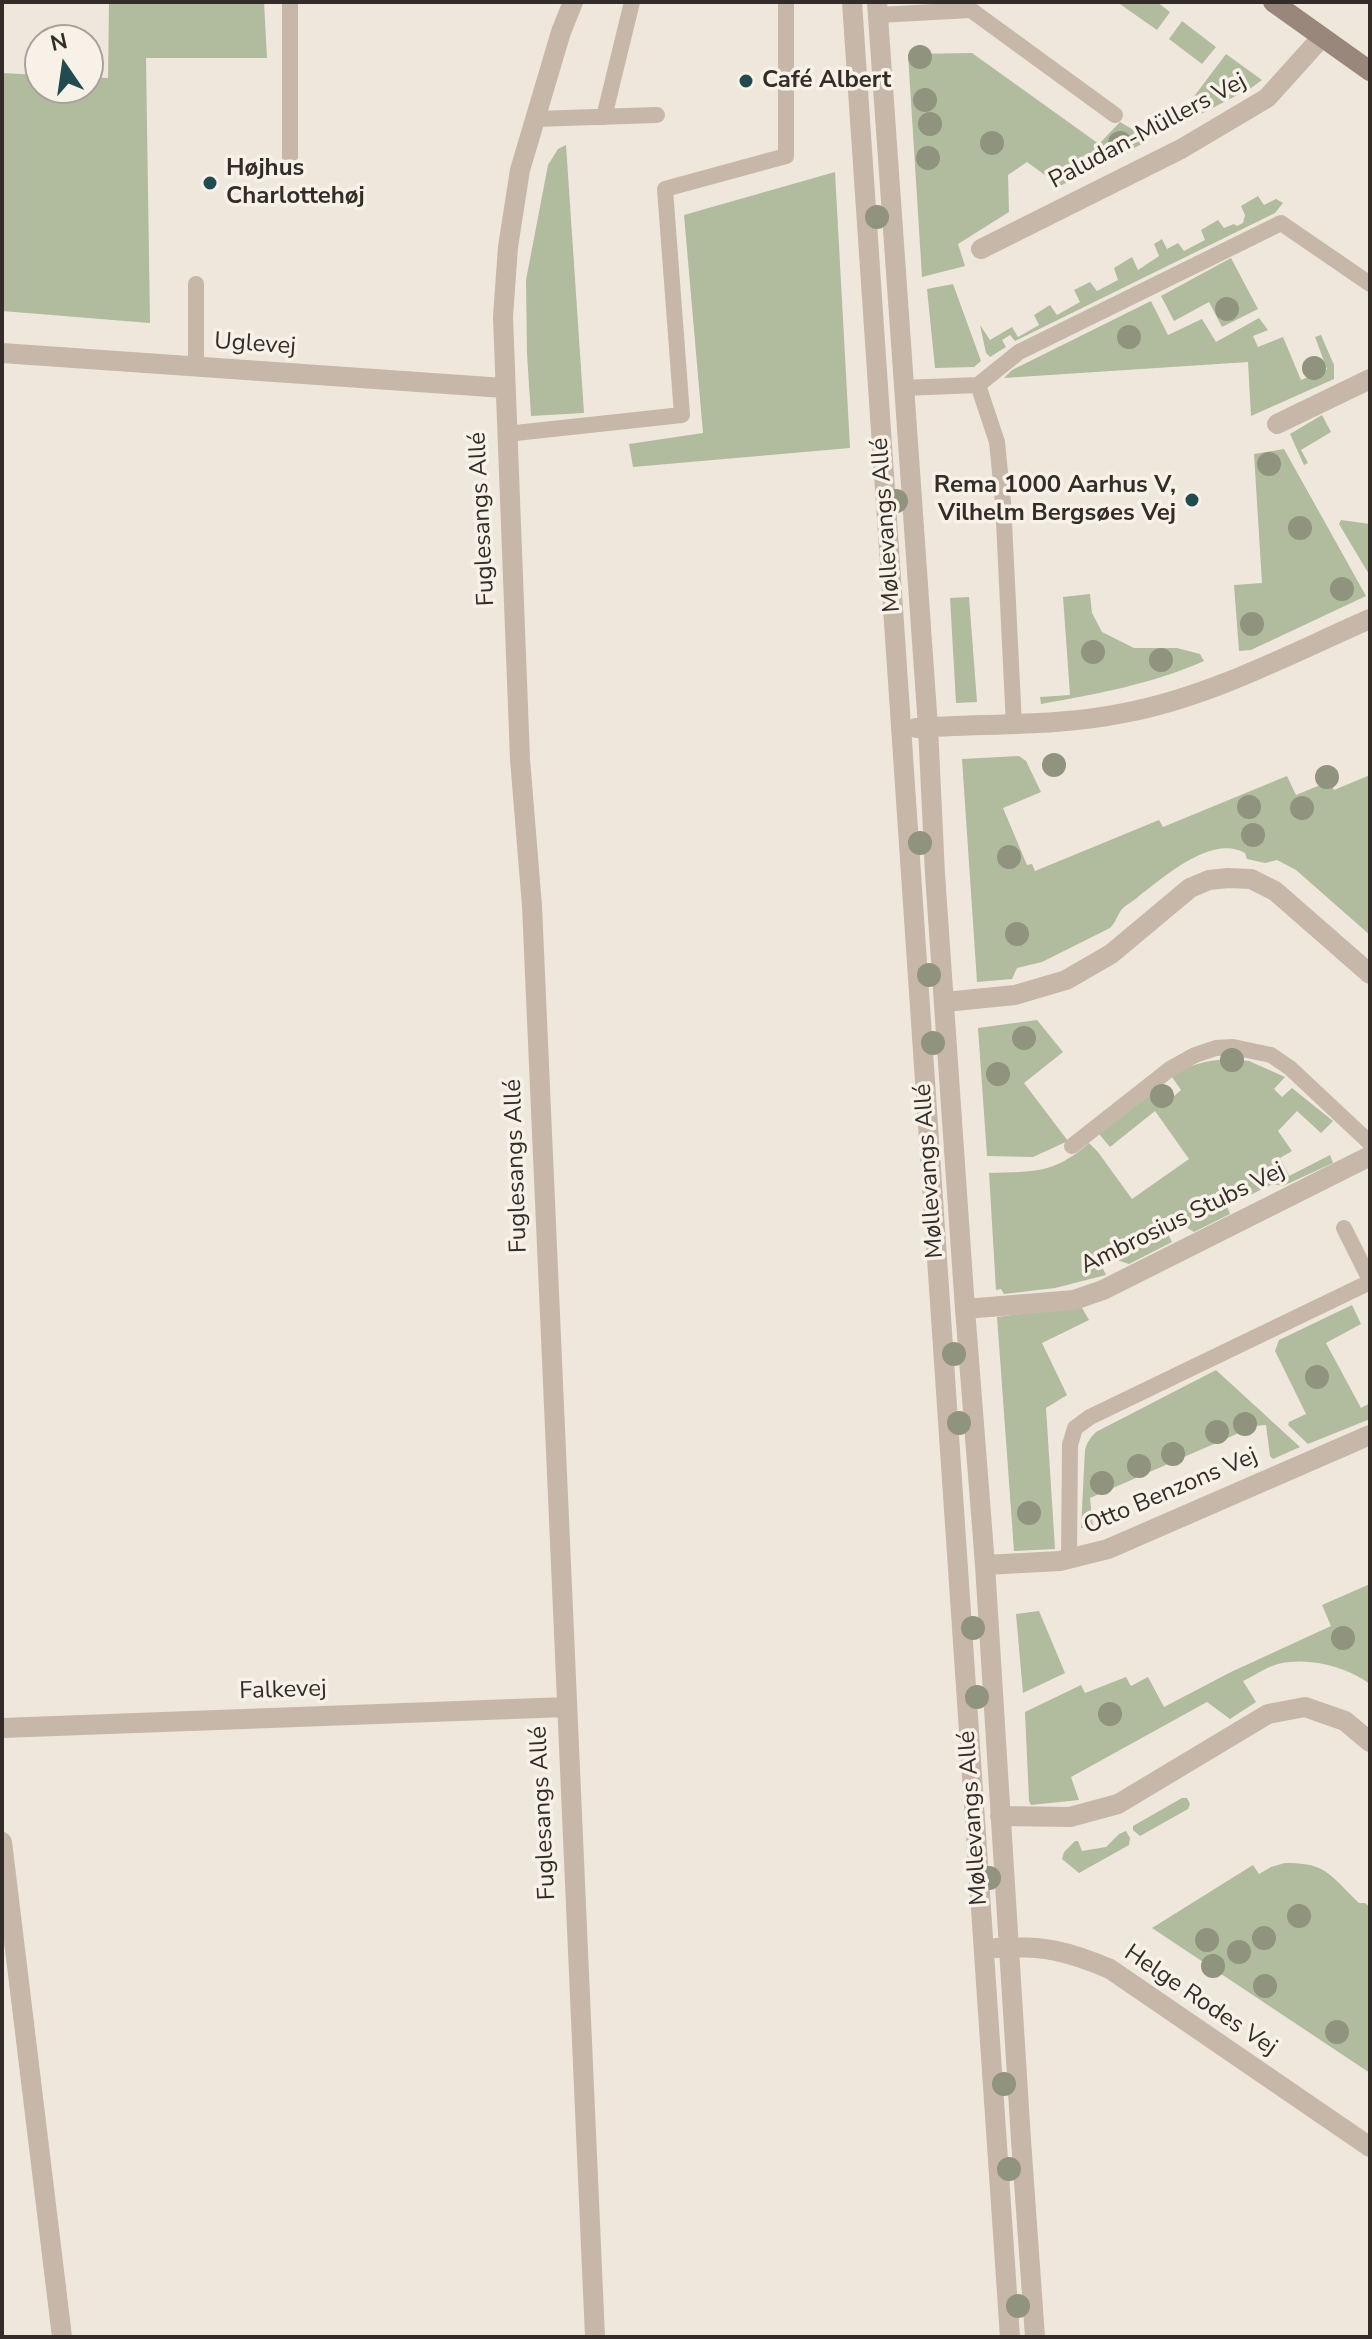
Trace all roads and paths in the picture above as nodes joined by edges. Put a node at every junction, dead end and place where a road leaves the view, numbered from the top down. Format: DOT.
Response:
graph roads {
  1 [pos="290,2"];
  2 [pos="573,2"];
  3 [pos="632,2"];
  4 [pos="786,2"];
  5 [pos="852,2"];
  6 [pos="1273,2"];
  7 [pos="877,9"];
  8 [pos="1322,37"];
  9 [pos="1370,71"];
  10 [pos="657,115"];
  11 [pos="1115,115"];
  12 [pos="604,117"];
  13 [pos="535,119"];
  14 [pos="290,157"];
  15 [pos="981,249"];
  16 [pos="196,284"];
  17 [pos="1370,284"];
  18 [pos="2,353"];
  19 [pos="196,367"];
  20 [pos="1370,379"];
  21 [pos="978,385"];
  22 [pos="504,388"];
  23 [pos="903,388"];
  24 [pos="1277,424"];
  25 [pos="506,434"];
  26 [pos="1370,619"];
  27 [pos="1014,725"];
  28 [pos="928,727"];
  29 [pos="900,729"];
  30 [pos="1370,974"];
  31 [pos="945,1002"];
  32 [pos="1370,1143"];
  33 [pos="1072,1146"];
  34 [pos="1370,1156"];
  35 [pos="1344,1228"];
  36 [pos="1370,1281"];
  37 [pos="965,1309"];
  38 [pos="1370,1435"];
  39 [pos="1069,1560"];
  40 [pos="985,1565"];
  41 [pos="566,1707"];
  42 [pos="2,1728"];
  43 [pos="1370,1742"];
  44 [pos="1000,1816"];
  45 [pos="2,1842"];
  46 [pos="1009,1947"];
  47 [pos="984,1949"];
  48 [pos="1370,2147"];
  49 [pos="62,2337"];
  50 [pos="595,2337"];
  51 [pos="1010,2337"];
  52 [pos="1035,2337"];
  1 -- 14 [label="lane"];
  2 -- 13 [label="street, Fuglesangs Allé"];
  3 -- 12 [label="lane"];
  4 -- 25 [label="lane"];
  5 -- 29 [label="street, Møllevangs Allé"];
  6 -- 8 [label="street"];
  7 -- 11 [label="lane"];
  7 -- 23 [label="street, Møllevangs Allé"];
  8 -- 9 [label="street"];
  8 -- 15 [label="street, Paludan-Müllers Vej"];
  10 -- 12 [label="lane"];
  12 -- 13 [label="lane"];
  13 -- 22 [label="street, Fuglesangs Allé"];
  16 -- 19 [label="lane"];
  17 -- 21 [label="lane"];
  18 -- 19 [label="street, Uglevej"];
  19 -- 22 [label="street, Uglevej"];
  20 -- 24 [label="street"];
  21 -- 23 [label="lane"];
  21 -- 27 [label="lane"];
  22 -- 25 [label="street, Fuglesangs Allé"];
  23 -- 28 [label="street, Møllevangs Allé"];
  25 -- 41 [label="street, Fuglesangs Allé"];
  26 -- 27 [label="street"];
  27 -- 28 [label="street"];
  28 -- 29 [label="street"];
  28 -- 31 [label="street, Møllevangs Allé"];
  29 -- 47 [label="street, Møllevangs Allé"];
  30 -- 31 [label="street"];
  31 -- 37 [label="street, Møllevangs Allé"];
  32 -- 33 [label="lane"];
  34 -- 37 [label="street, Ambrosius Stubs Vej"];
  35 -- 36 [label="lane"];
  36 -- 39 [label="lane"];
  37 -- 40 [label="street, Møllevangs Allé"];
  38 -- 39 [label="street, Otto Benzons Vej"];
  39 -- 40 [label="street, Otto Benzons Vej"];
  40 -- 44 [label="street, Møllevangs Allé"];
  41 -- 42 [label="street, Falkevej"];
  41 -- 50 [label="street, Fuglesangs Allé"];
  43 -- 44 [label="street"];
  44 -- 46 [label="street, Møllevangs Allé"];
  45 -- 49 [label="street"];
  46 -- 47 [label="street, Helge Rodes Vej"];
  46 -- 48 [label="street, Helge Rodes Vej"];
  46 -- 52 [label="street, Møllevangs Allé"];
  47 -- 51 [label="street, Møllevangs Allé"];
}
